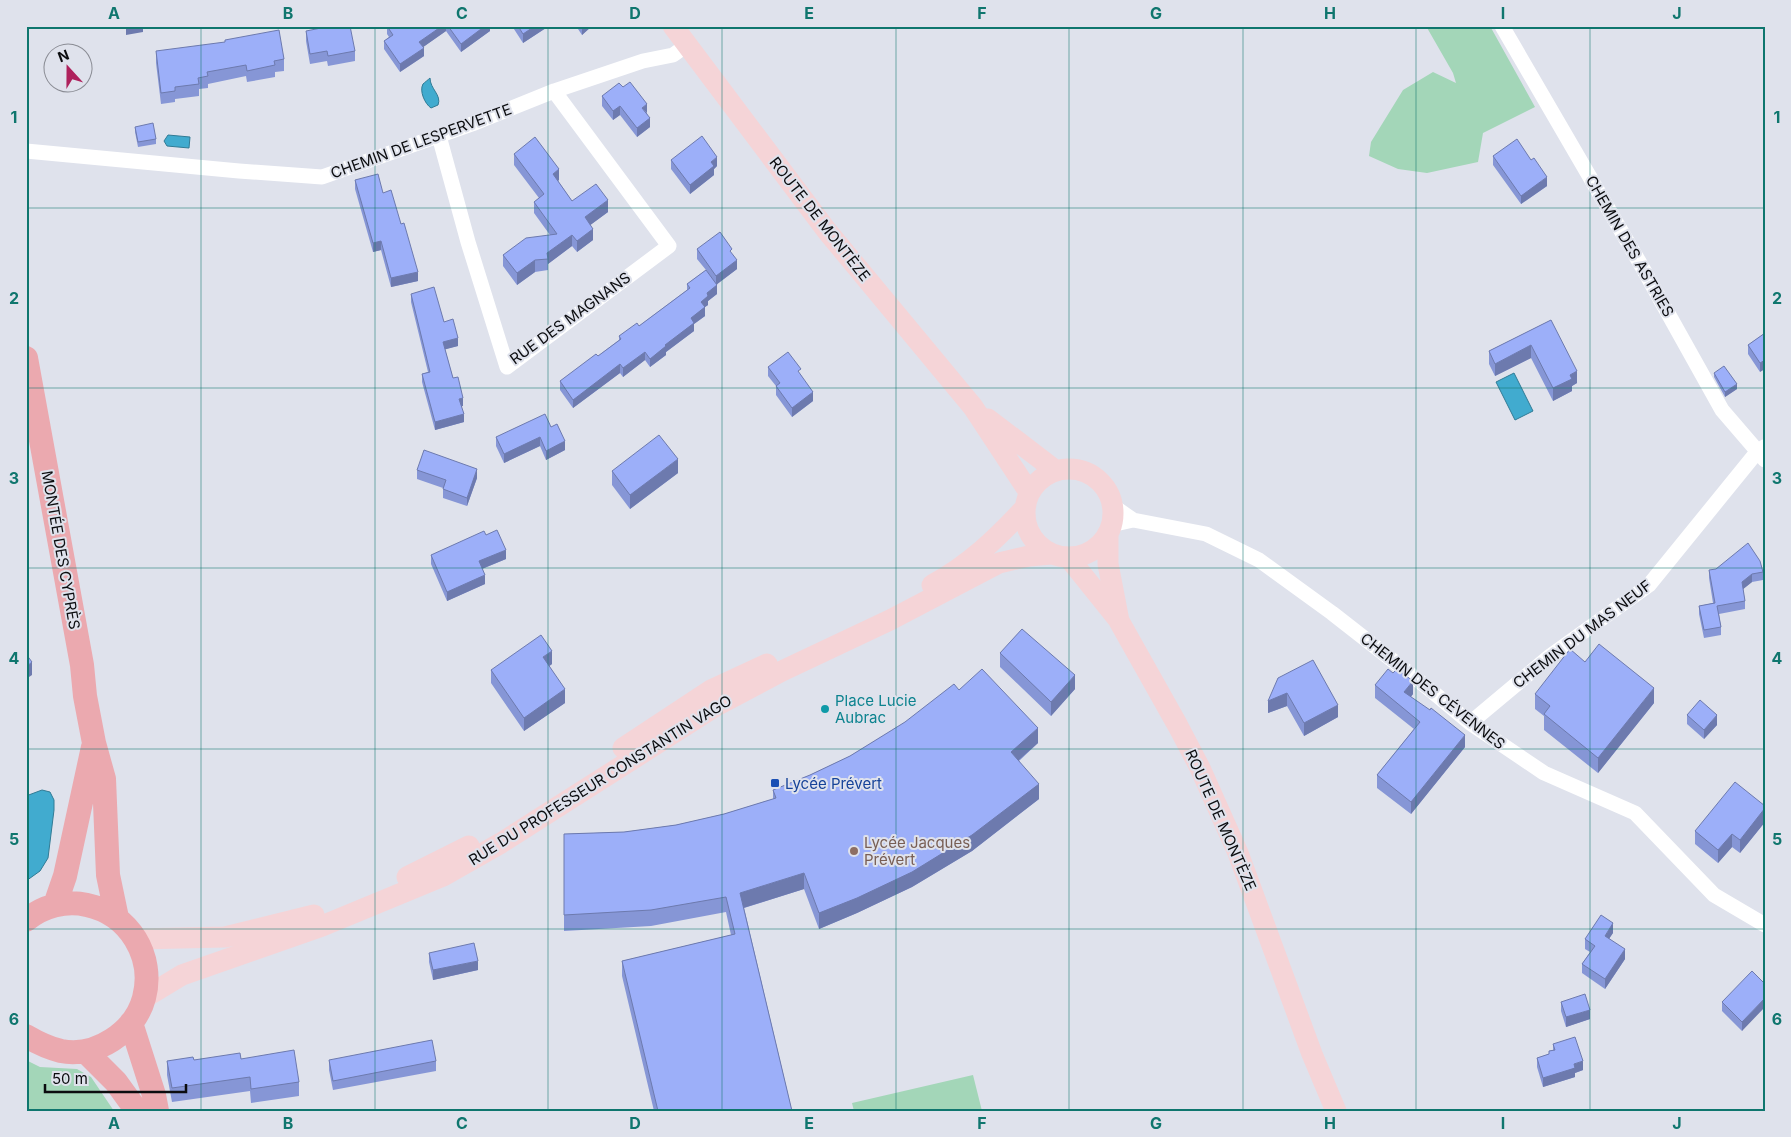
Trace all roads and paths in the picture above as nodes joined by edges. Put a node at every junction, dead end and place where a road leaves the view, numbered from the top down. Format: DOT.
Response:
graph roads {
  1 [pos="673,26"];
  2 [pos="1502,26"];
  3 [pos="687,46"];
  4 [pos="554,91"];
  5 [pos="439,136"];
  6 [pos="26,151"];
  7 [pos="26,358"];
  8 [pos="973,407"];
  9 [pos="1762,453"];
  10 [pos="1055,470"];
  11 [pos="1026,501"];
  12 [pos="1111,521"];
  13 [pos="1060,556"];
  14 [pos="1119,621"];
  15 [pos="1470,723"];
  16 [pos="94,743"];
  17 [pos="55,905"];
  18 [pos="117,918"];
  19 [pos="26,920"];
  20 [pos="1765,925"];
  21 [pos="136,939"];
  22 [pos="144,998"];
  23 [pos="131,1022"];
  24 [pos="26,1036"];
  25 [pos="85,1051"];
  26 [pos="137,1111"];
  27 [pos="157,1111"];
  28 [pos="1336,1111"];
  1 -- 3 [label="street, ROUTE DE MONTÈZE"];
  2 -- 9 [label="street, CHEMIN DES ASTRIES"];
  3 -- 4 [label="street, CHEMIN DE LESPERVETTE"];
  3 -- 8 [label="street, ROUTE DE MONTÈZE"];
  4 -- 5 [label="street, CHEMIN DE LESPERVETTE"];
  4 -- 5 [label="street, RUE DES MAGNANS"];
  5 -- 6 [label="street, CHEMIN DE LESPERVETTE"];
  7 -- 16 [label="main road, MONTÉE DES CYPRÈS"];
  8 -- 10 [label="street, ROUTE DE MONTÈZE"];
  8 -- 11 [label="street, ROUTE DE MONTÈZE"];
  9 -- 15 [label="street, CHEMIN DU MAS NEUF"];
  10 -- 11 [label="street"];
  10 -- 12 [label="street"];
  11 -- 13 [label="street"];
  11 -- 21 [label="street, RUE DU PROFESSEUR CONSTANTIN VAGO"];
  12 -- 13 [label="street"];
  12 -- 14 [label="street, ROUTE DE MONTÈZE"];
  12 -- 15 [label="street, CHEMIN DES CÉVENNES"];
  13 -- 14 [label="street"];
  13 -- 22 [label="street, RUE DU PROFESSEUR CONSTANTIN VAGO"];
  14 -- 28 [label="street, ROUTE DE MONTÈZE"];
  15 -- 20 [label="street, CHEMIN DES CÉVENNES"];
  16 -- 17 [label="main road, MONTÉE DES CYPRÈS"];
  16 -- 18 [label="main road, MONTÉE DES CYPRÈS"];
  17 -- 18 [label="main road"];
  17 -- 19 [label="main road"];
  18 -- 21 [label="main road"];
  21 -- 22 [label="main road"];
  22 -- 23 [label="main road"];
  23 -- 25 [label="main road"];
  23 -- 27 [label="main road"];
  24 -- 25 [label="main road"];
  25 -- 26 [label="main road"];
}
